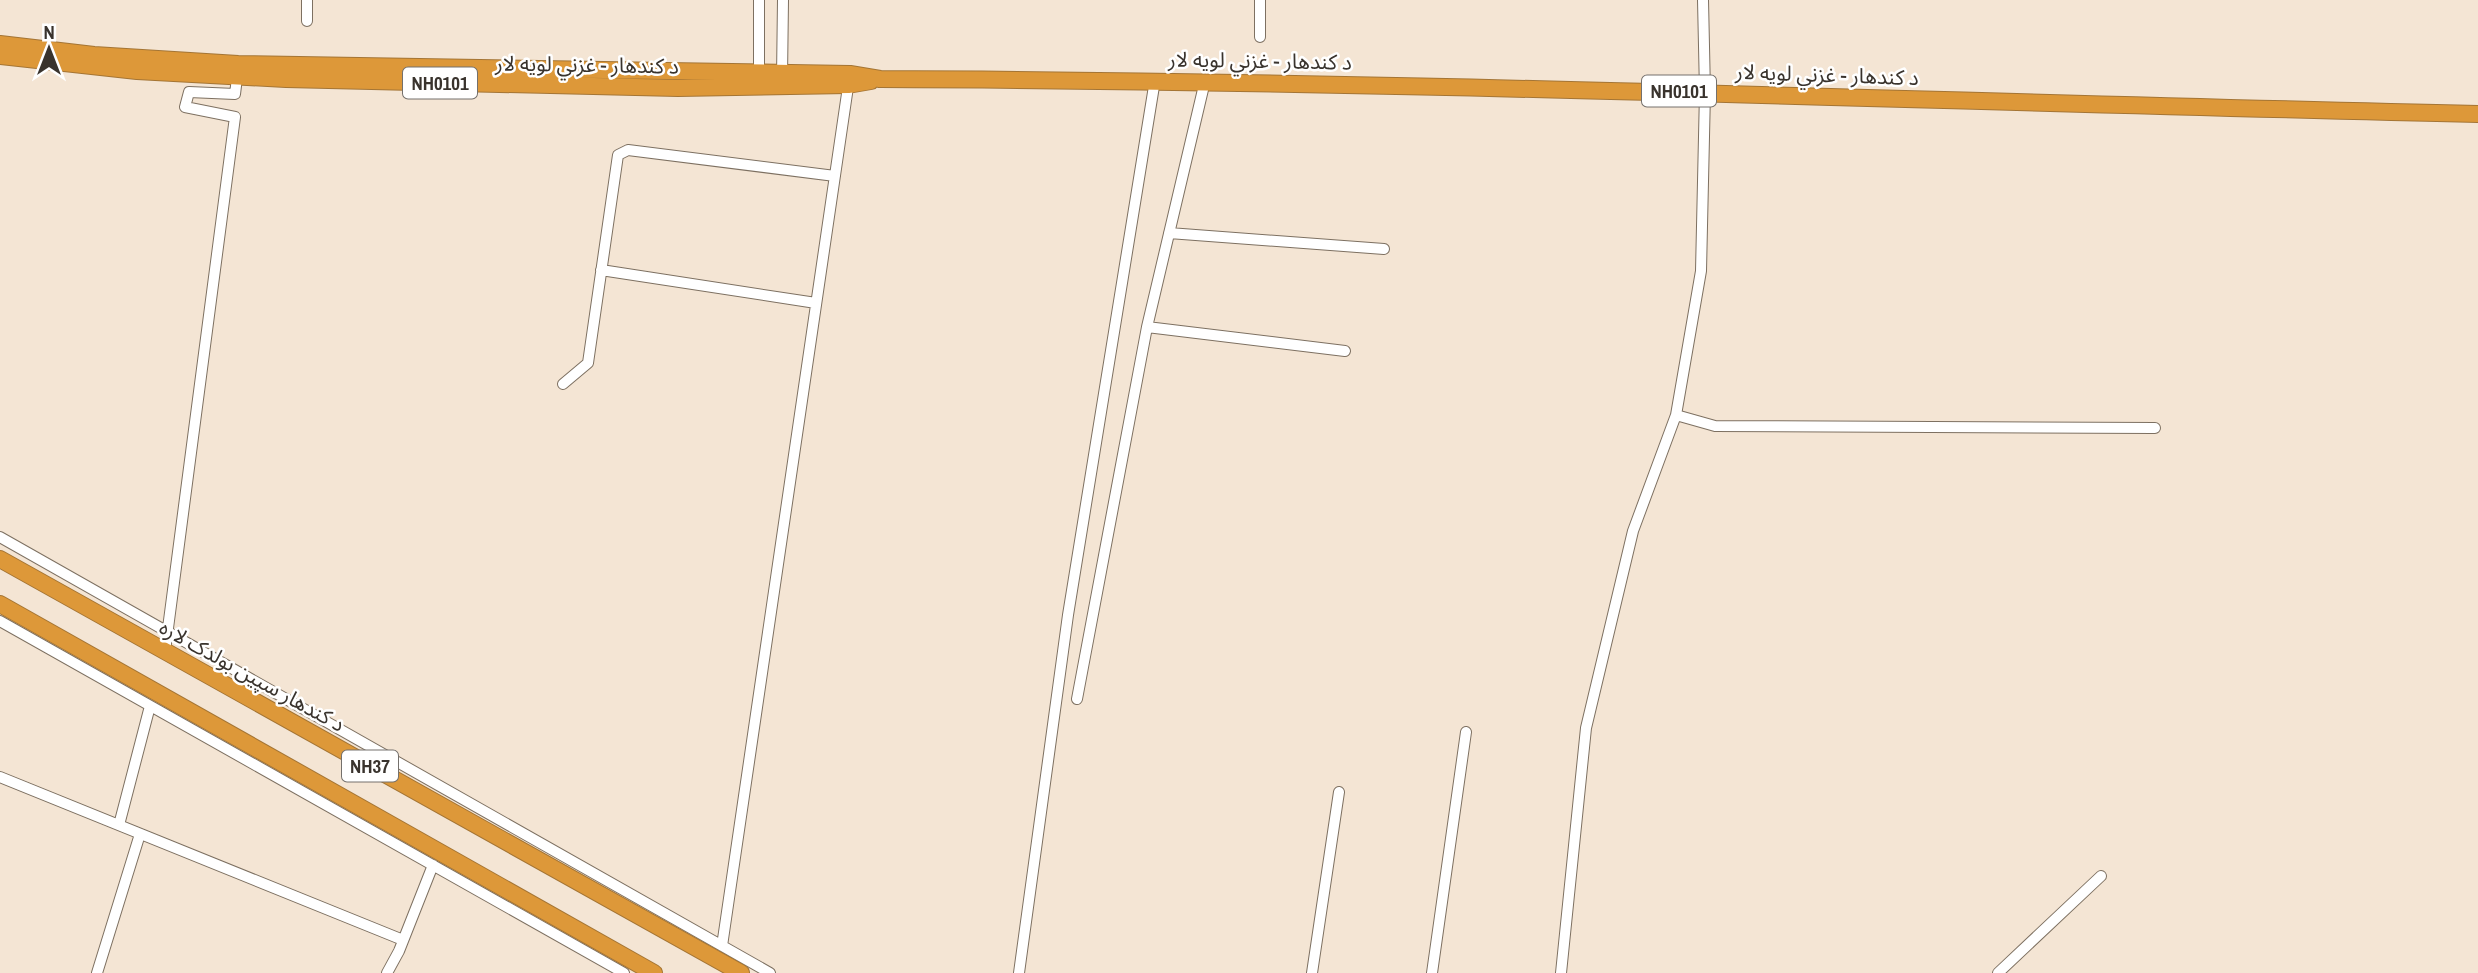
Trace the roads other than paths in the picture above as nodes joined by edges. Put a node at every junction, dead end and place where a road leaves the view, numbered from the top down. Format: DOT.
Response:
graph roads {
  1 [pos="307,0"];
  2 [pos="760,0"];
  3 [pos="783,0"];
  4 [pos="1260,0"];
  5 [pos="1703,0"];
  6 [pos="307,21"];
  7 [pos="1260,37"];
  8 [pos="0,44"];
  9 [pos="0,56"];
  10 [pos="238,70"];
  11 [pos="759,80"];
  12 [pos="782,80"];
  13 [pos="849,80"];
  14 [pos="1155,80"];
  15 [pos="1205,81"];
  16 [pos="1705,92"];
  17 [pos="2478,114"];
  18 [pos="835,176"];
  19 [pos="1169,233"];
  20 [pos="1384,249"];
  21 [pos="601,270"];
  22 [pos="816,303"];
  23 [pos="1147,327"];
  24 [pos="1345,351"];
  25 [pos="564,384"];
  26 [pos="1676,415"];
  27 [pos="2155,428"];
  28 [pos="0,537"];
  29 [pos="0,559"];
  30 [pos="0,604"];
  31 [pos="0,621"];
  32 [pos="167,632"];
  33 [pos="165,652"];
  34 [pos="1077,699"];
  35 [pos="150,706"];
  36 [pos="1466,732"];
  37 [pos="0,777"];
  38 [pos="1339,792"];
  39 [pos="119,825"];
  40 [pos="140,834"];
  41 [pos="433,865"];
  42 [pos="2101,876"];
  43 [pos="403,940"];
  44 [pos="722,946"];
  45 [pos="97,973"];
  46 [pos="387,973"];
  47 [pos="624,973"];
  48 [pos="654,973"];
  49 [pos="741,973"];
  50 [pos="770,973"];
  51 [pos="1019,973"];
  52 [pos="1312,973"];
  53 [pos="1433,973"];
  54 [pos="1561,973"];
  55 [pos="1998,973"];
  1 -- 6 [label="street"];
  2 -- 11 [label="street"];
  3 -- 12 [label="street"];
  4 -- 7 [label="street"];
  5 -- 16 [label="street"];
  8 -- 10 [label="highway, د کندهار - غزني لويه لار / NH0101"];
  9 -- 10 [label="highway, د کندهار - غزني لويه لار / NH0101"];
  10 -- 11 [label="highway, د کندهار - غزني لويه لار / NH0101"];
  10 -- 32 [label="street"];
  11 -- 12 [label="highway, د کندهار - غزني لويه لار / NH0101"];
  12 -- 13 [label="highway, د کندهار - غزني لويه لار / NH0101"];
  13 -- 14 [label="highway, د کندهار - غزني لويه لار / NH0101"];
  13 -- 18 [label="street"];
  14 -- 15 [label="highway, د کندهار - غزني لويه لار / NH0101"];
  14 -- 51 [label="street"];
  15 -- 16 [label="highway, د کندهار - غزني لويه لار / NH0101"];
  15 -- 19 [label="street"];
  16 -- 17 [label="highway, د کندهار - غزني لويه لار / NH0101"];
  16 -- 26 [label="street"];
  18 -- 21 [label="street"];
  18 -- 22 [label="street"];
  19 -- 20 [label="street"];
  19 -- 23 [label="street"];
  21 -- 22 [label="street"];
  21 -- 25 [label="street"];
  22 -- 44 [label="street"];
  23 -- 24 [label="street"];
  23 -- 34 [label="street"];
  26 -- 27 [label="street"];
  26 -- 54 [label="street"];
  28 -- 32 [label="street"];
  29 -- 33 [label="highway, د کندهار سپین بولدک لاره / NH37"];
  30 -- 48 [label="highway, NH37"];
  31 -- 35 [label="street"];
  32 -- 33 [label="street"];
  32 -- 44 [label="street"];
  33 -- 49 [label="highway, د کندهار سپین بولدک لاره / NH37"];
  35 -- 39 [label="street"];
  35 -- 41 [label="street"];
  36 -- 53 [label="street"];
  37 -- 39 [label="street"];
  38 -- 52 [label="street"];
  39 -- 40 [label="street"];
  40 -- 43 [label="street"];
  40 -- 45 [label="street"];
  41 -- 43 [label="street"];
  41 -- 47 [label="street"];
  42 -- 55 [label="street"];
  43 -- 46 [label="street"];
  44 -- 50 [label="street"];
}
